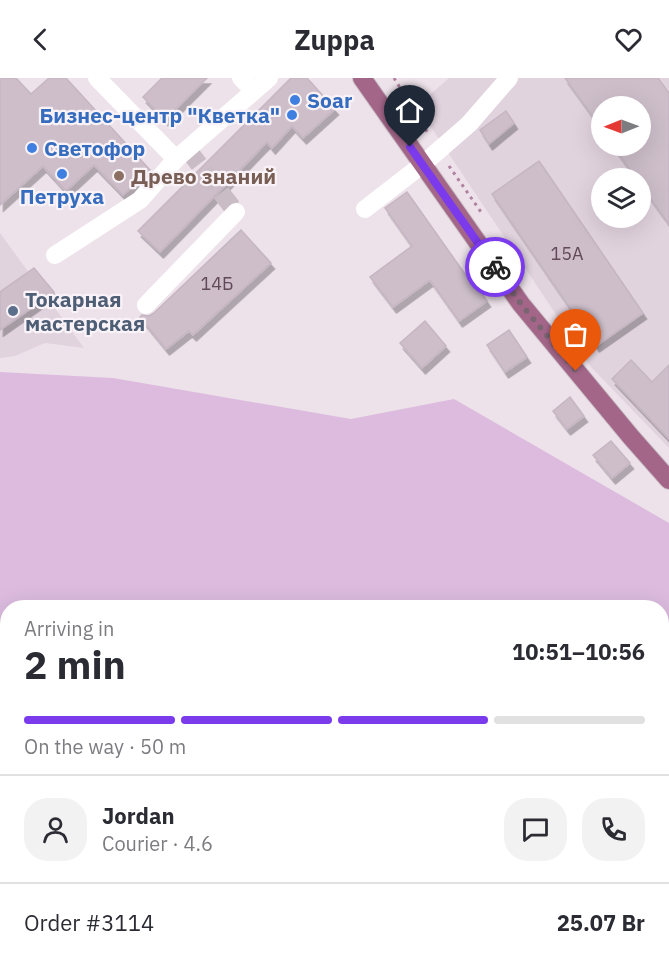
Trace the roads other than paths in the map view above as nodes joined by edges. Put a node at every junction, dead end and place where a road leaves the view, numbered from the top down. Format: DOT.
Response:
graph roads {
  1 [pos="97,78"];
  2 [pos="268,78"];
  3 [pos="362,78"];
  4 [pos="509,78"];
  5 [pos="247,85"];
  6 [pos="176,159"];
  7 [pos="423,164"];
  8 [pos="365,209"];
  9 [pos="236,212"];
  10 [pos="55,255"];
  11 [pos="146,305"];
  12 [pos="669,480"];
  1 -- 6 [label="street"];
  2 -- 5 [label="street"];
  3 -- 7 [label="main road"];
  4 -- 7 [label="street"];
  5 -- 6 [label="street"];
  6 -- 10 [label="street"];
  7 -- 8 [label="street"];
  7 -- 12 [label="main road"];
  9 -- 11 [label="street"];
}
